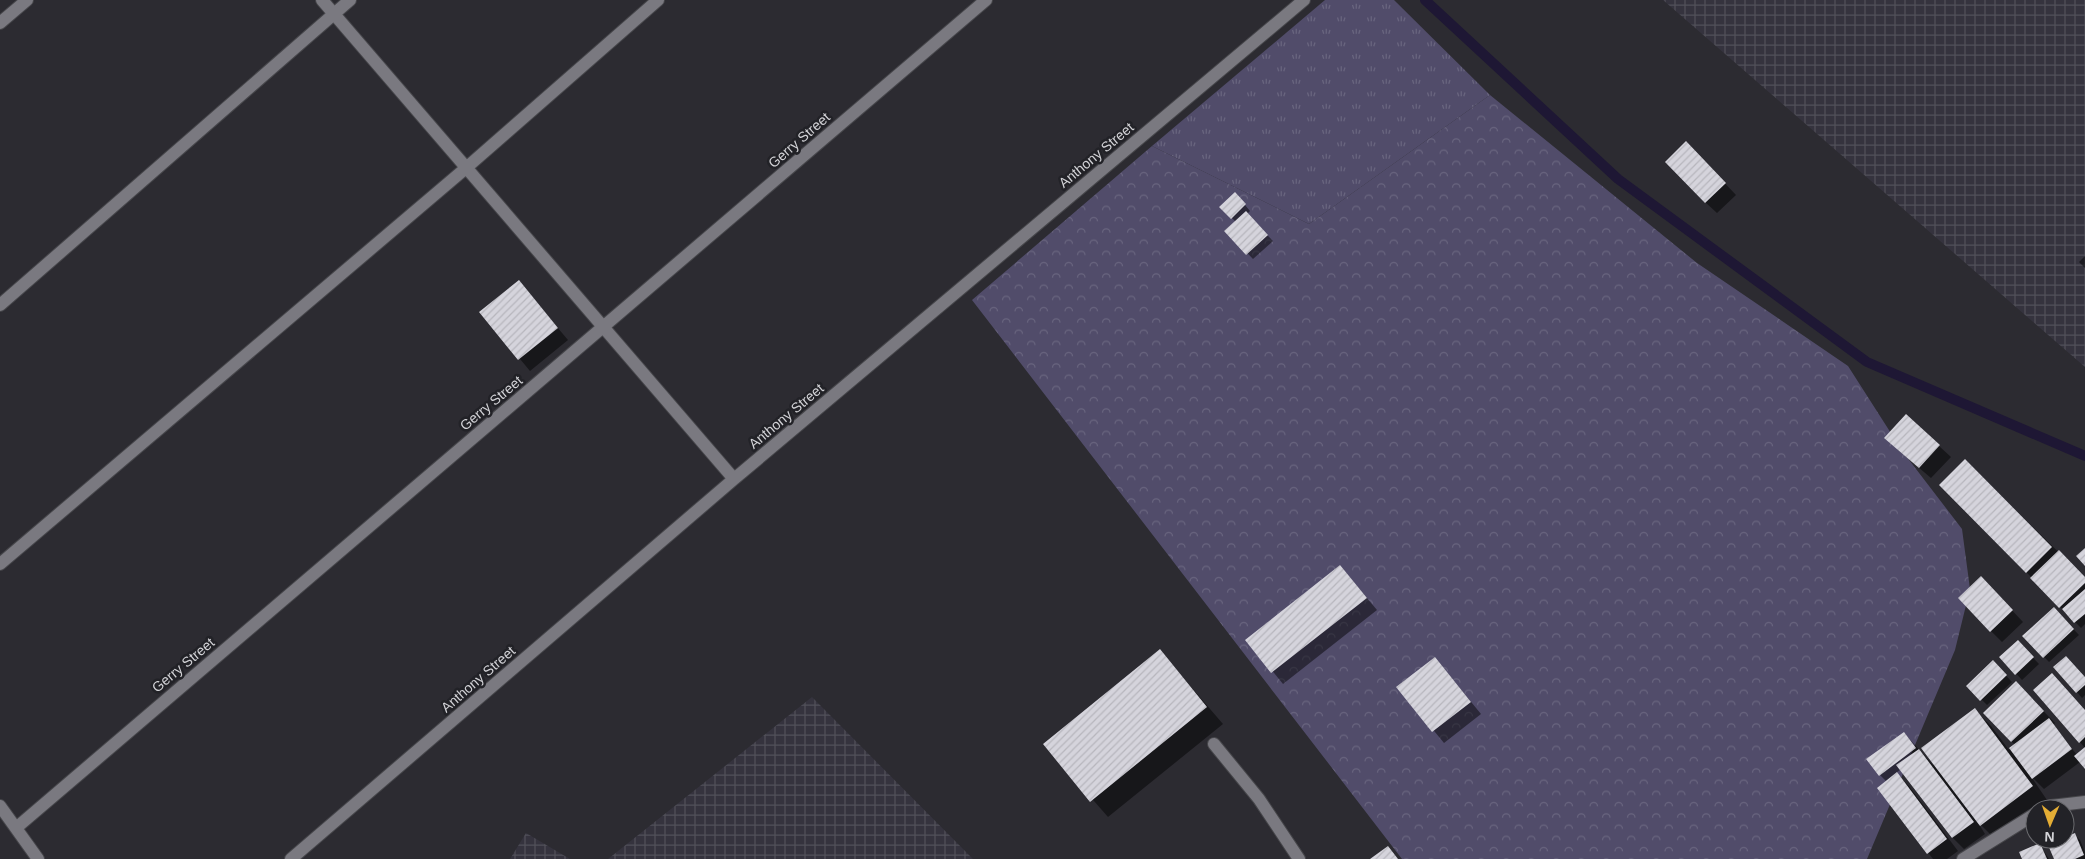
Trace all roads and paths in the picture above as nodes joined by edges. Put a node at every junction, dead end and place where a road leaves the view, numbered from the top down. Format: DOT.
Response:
graph roads {
  1 [pos="27,0"];
  2 [pos="322,0"];
  3 [pos="350,0"];
  4 [pos="658,0"];
  5 [pos="986,0"];
  6 [pos="1304,0"];
  7 [pos="334,14"];
  8 [pos="0,23"];
  9 [pos="466,168"];
  10 [pos="0,305"];
  11 [pos="604,327"];
  12 [pos="734,479"];
  13 [pos="0,564"];
  14 [pos="1214,744"];
  15 [pos="0,806"];
  16 [pos="2025,820"];
  17 [pos="16,828"];
  18 [pos="38,859"];
  19 [pos="291,859"];
  20 [pos="1299,859"];
  21 [pos="1963,859"];
  1 -- 8 [label="street"];
  2 -- 7 [label="street"];
  3 -- 7 [label="street"];
  4 -- 9 [label="street"];
  5 -- 11 [label="street, Gerry Street"];
  6 -- 12 [label="street, Anthony Street"];
  7 -- 9 [label="street"];
  7 -- 10 [label="street"];
  9 -- 11 [label="street"];
  9 -- 13 [label="street"];
  11 -- 12 [label="street"];
  11 -- 17 [label="street, Gerry Street"];
  12 -- 19 [label="street, Anthony Street"];
  14 -- 20 [label="street"];
  15 -- 17 [label="street"];
  16 -- 21 [label="street"];
  17 -- 18 [label="street"];
}
